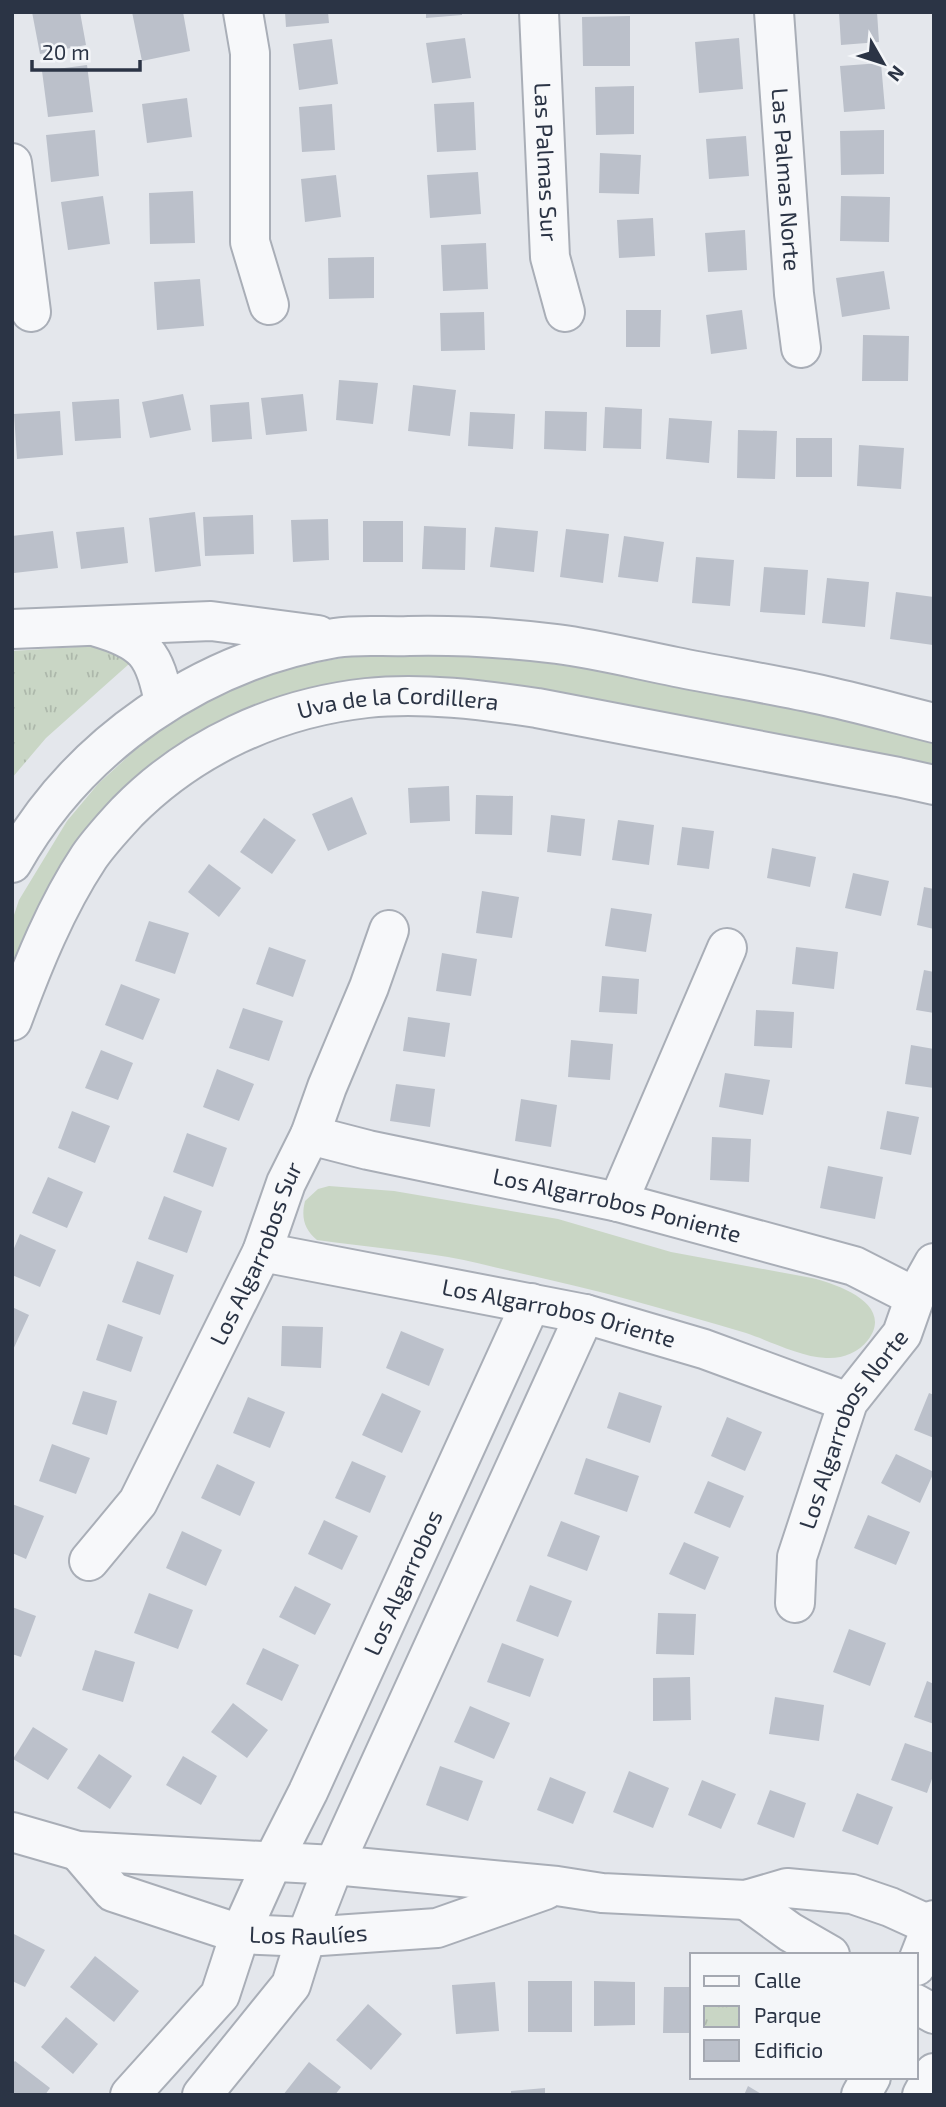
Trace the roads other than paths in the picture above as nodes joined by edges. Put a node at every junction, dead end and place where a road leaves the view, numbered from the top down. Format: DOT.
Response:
graph roads {
  1 [pos="243,12"];
  2 [pos="539,12"];
  3 [pos="774,12"];
  4 [pos="12,163"];
  5 [pos="269,305"];
  6 [pos="31,312"];
  7 [pos="565,312"];
  8 [pos="801,348"];
  9 [pos="91,625"];
  10 [pos="12,629"];
  11 [pos="337,638"];
  12 [pos="164,704"];
  13 [pos="934,723"];
  14 [pos="934,785"];
  15 [pos="12,863"];
  16 [pos="389,930"];
  17 [pos="727,948"];
  18 [pos="12,1021"];
  19 [pos="310,1135"];
  20 [pos="618,1202"];
  21 [pos="262,1252"];
  22 [pos="934,1263"];
  23 [pos="915,1297"];
  24 [pos="531,1303"];
  25 [pos="585,1314"];
  26 [pos="848,1402"];
  27 [pos="89,1561"];
  28 [pos="795,1603"];
  29 [pos="12,1832"];
  30 [pos="78,1851"];
  31 [pos="272,1863"];
  32 [pos="334,1865"];
  33 [pos="557,1886"];
  34 [pos="746,1900"];
  35 [pos="933,1924"];
  36 [pos="240,1934"];
  37 [pos="306,1937"];
  38 [pos="827,1953"];
  39 [pos="918,1961"];
  40 [pos="918,2005"];
  41 [pos="934,2014"];
  42 [pos="934,2073"];
  43 [pos="870,2079"];
  44 [pos="130,2095"];
  45 [pos="202,2095"];
  46 [pos="861,2095"];
  47 [pos="922,2095"];
  1 -- 5 [label="street"];
  2 -- 7 [label="street, Las Palmas Sur"];
  3 -- 8 [label="street, Las Palmas Norte"];
  4 -- 6 [label="street"];
  9 -- 10 [label="street"];
  9 -- 11 [label="street"];
  9 -- 12 [label="street"];
  11 -- 12 [label="street"];
  11 -- 13 [label="street"];
  12 -- 15 [label="street"];
  14 -- 18 [label="street, Uva de la Cordillera"];
  16 -- 19 [label="street, Los Algarrobos Sur"];
  17 -- 20 [label="street"];
  19 -- 20 [label="street, Los Algarrobos Poniente"];
  19 -- 21 [label="street, Los Algarrobos Sur"];
  20 -- 23 [label="street, Los Algarrobos Poniente"];
  21 -- 24 [label="street, Los Algarrobos Oriente"];
  21 -- 27 [label="street, Los Algarrobos Sur"];
  22 -- 23 [label="street, Los Algarrobos Norte"];
  23 -- 26 [label="street, Los Algarrobos Norte"];
  24 -- 25 [label="street, Los Algarrobos Oriente"];
  24 -- 31 [label="street, Los Algarrobos"];
  25 -- 26 [label="street, Los Algarrobos Oriente"];
  25 -- 32 [label="street"];
  26 -- 28 [label="street, Los Algarrobos Norte"];
  29 -- 30 [label="street, Los Raulíes"];
  30 -- 31 [label="street, Los Raulíes"];
  30 -- 36 [label="street, Los Raulíes"];
  31 -- 32 [label="street, Los Raulíes"];
  31 -- 36 [label="street, Los Algarrobos"];
  32 -- 33 [label="street, Los Raulíes"];
  32 -- 37 [label="street"];
  33 -- 34 [label="street, Los Raulíes"];
  33 -- 37 [label="street, Los Raulíes"];
  34 -- 35 [label="street, Los Raulíes"];
  34 -- 38 [label="street"];
  35 -- 39 [label="street"];
  36 -- 37 [label="street, Los Raulíes"];
  36 -- 44 [label="street, Los Algarrobos"];
  37 -- 45 [label="street"];
  40 -- 41 [label="street"];
  42 -- 47 [label="street"];
  43 -- 46 [label="street"];
}
